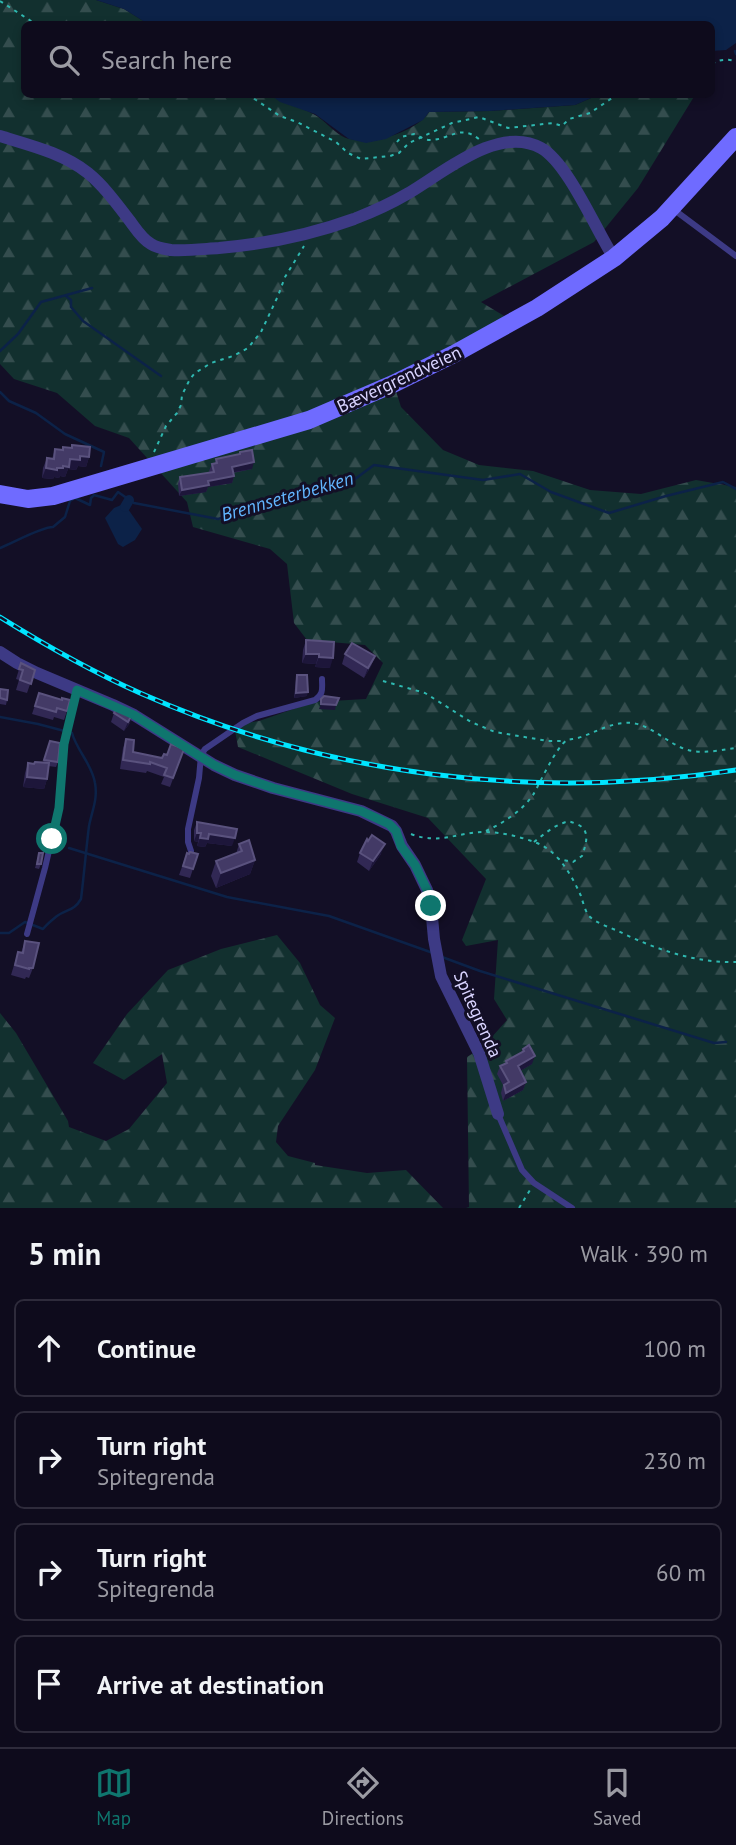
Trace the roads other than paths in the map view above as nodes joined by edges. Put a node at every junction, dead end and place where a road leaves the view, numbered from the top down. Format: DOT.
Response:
graph roads {
  1 [pos="0,136"];
  2 [pos="736,137"];
  3 [pos="671,208"];
  4 [pos="736,256"];
  5 [pos="614,258"];
  6 [pos="0,494"];
  7 [pos="0,652"];
  8 [pos="322,679"];
  9 [pos="77,690"];
  10 [pos="201,755"];
  11 [pos="191,851"];
  12 [pos="27,934"];
  13 [pos="498,1114"];
  14 [pos="572,1208"];
  1 -- 5 [label="street"];
  2 -- 3 [label="main road, Bævergrendveien"];
  3 -- 4 [label="lane"];
  3 -- 5 [label="main road, Bævergrendveien"];
  5 -- 6 [label="main road, Bævergrendveien"];
  7 -- 9 [label="street"];
  8 -- 10 [label="lane"];
  9 -- 10 [label="street"];
  9 -- 12 [label="lane"];
  10 -- 11 [label="lane"];
  10 -- 13 [label="street, Spitegrenda"];
  13 -- 14 [label="lane, Spitegrenda"];
}
